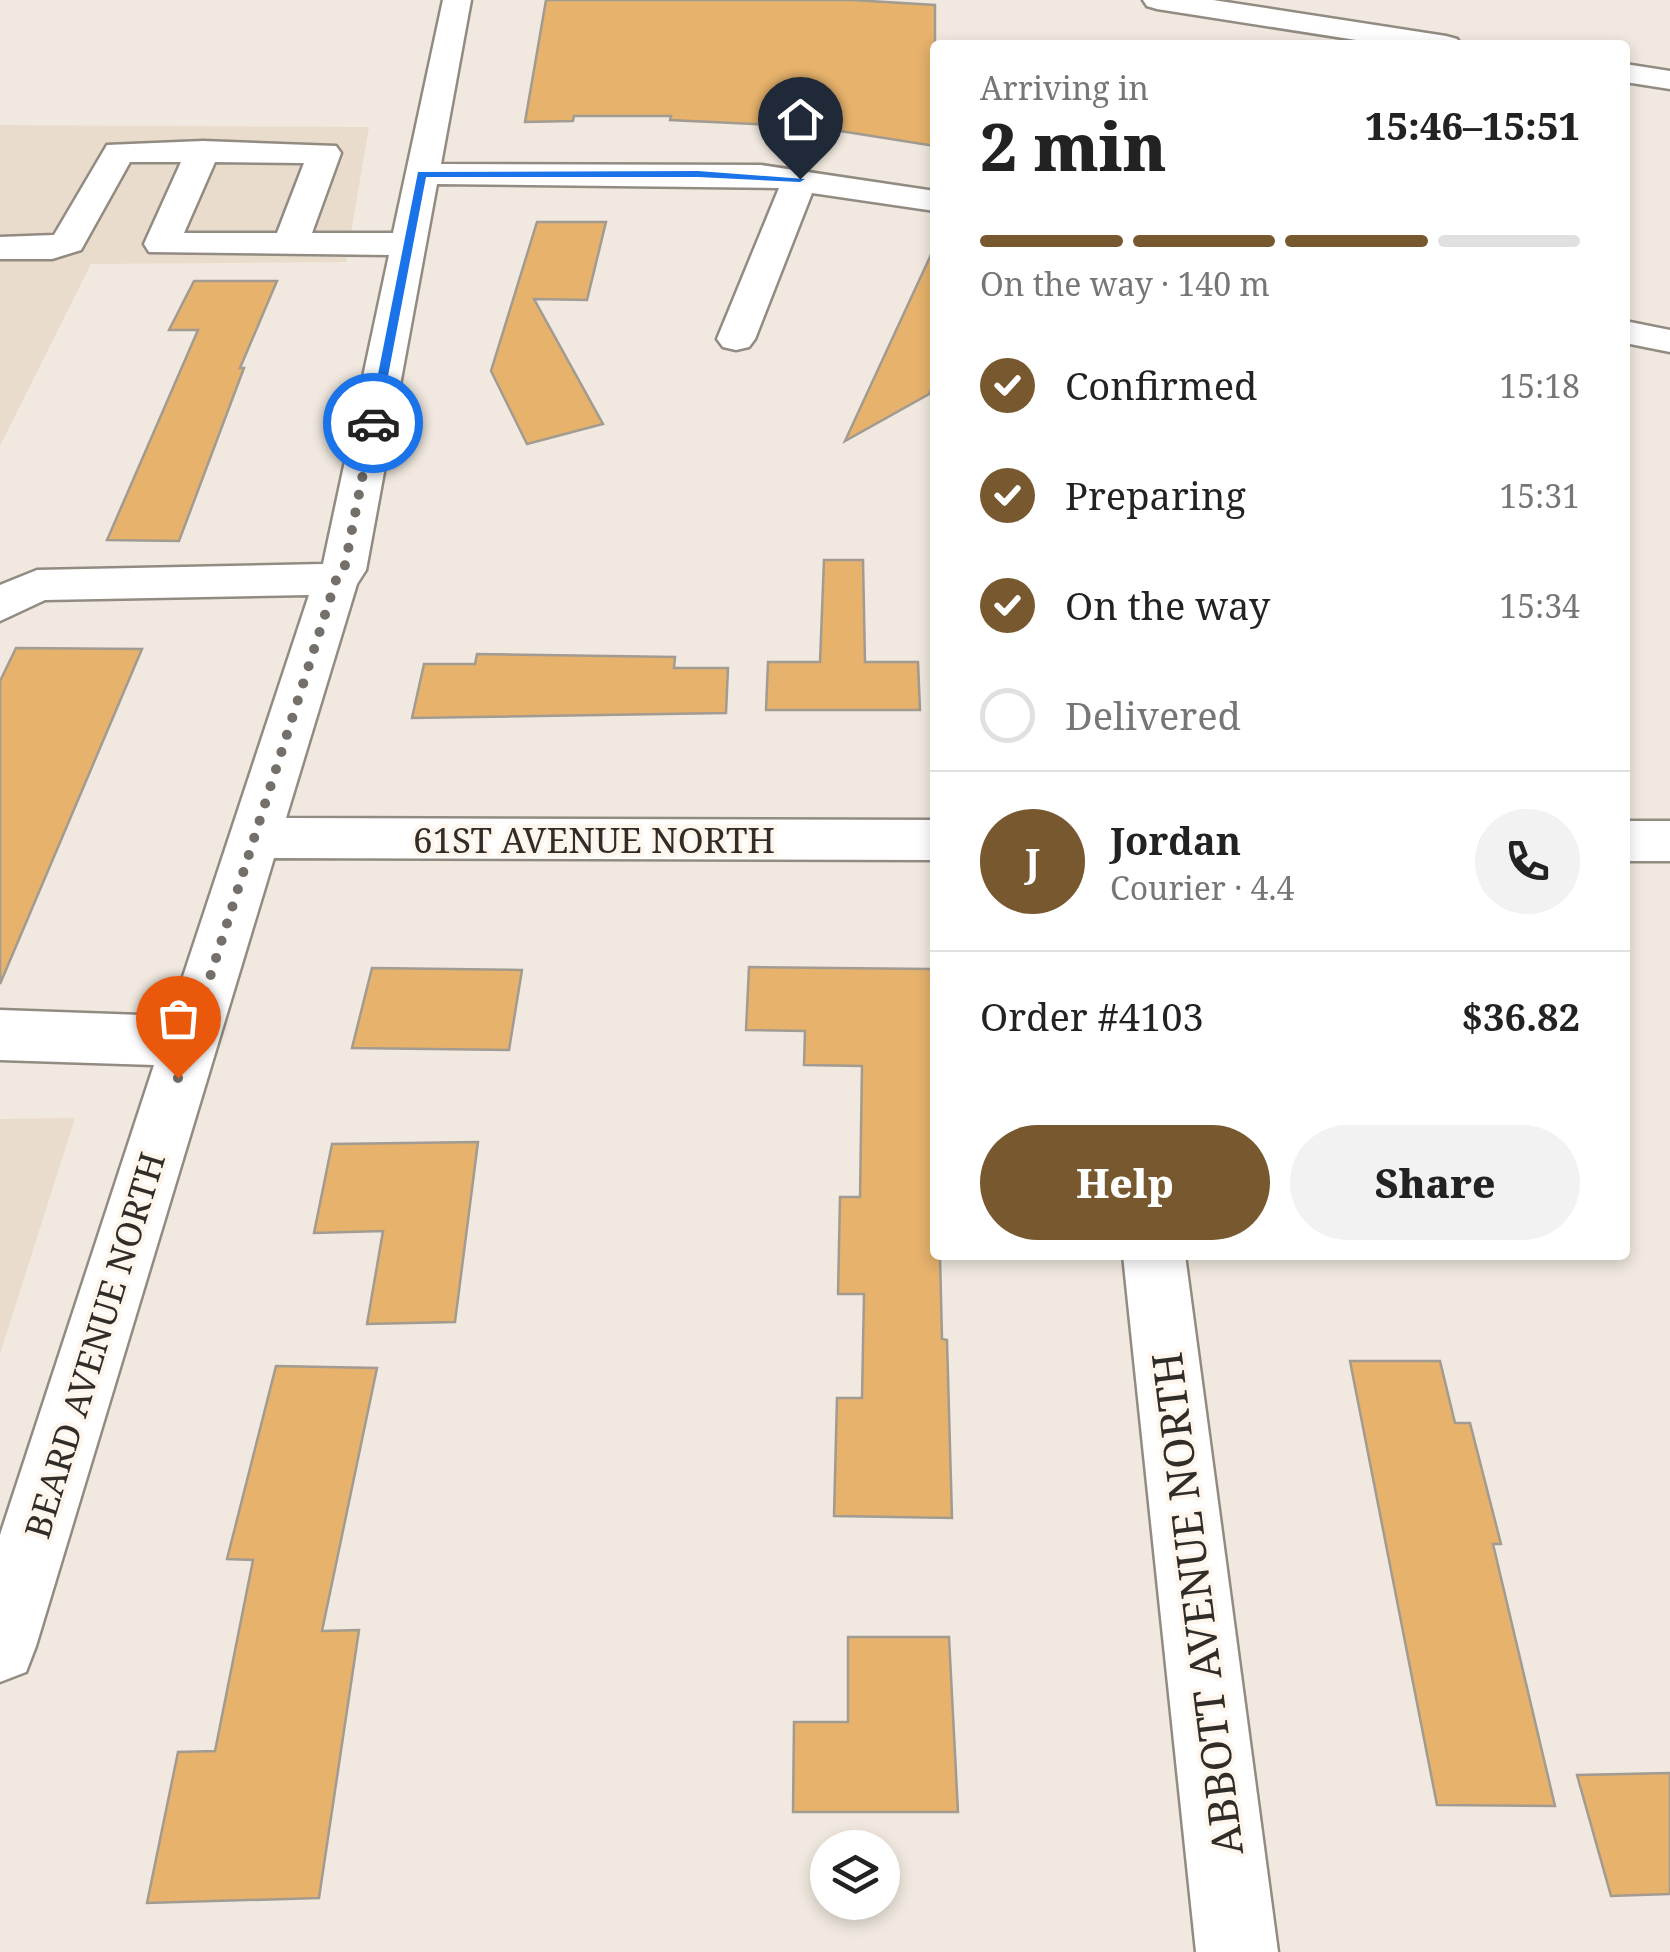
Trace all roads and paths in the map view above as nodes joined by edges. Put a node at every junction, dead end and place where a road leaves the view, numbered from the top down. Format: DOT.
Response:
graph roads {
  1 [pos="457,0"];
  2 [pos="1157,0"];
  3 [pos="1414,40"];
  4 [pos="1630,74"];
  5 [pos="1670,80"];
  6 [pos="203,152"];
  7 [pos="422,174"];
  8 [pos="800,179"];
  9 [pos="930,200"];
  10 [pos="291,244"];
  11 [pos="408,244"];
  12 [pos="0,248"];
  13 [pos="1630,333"];
  14 [pos="736,339"];
  15 [pos="1670,340"];
  16 [pos="336,580"];
  17 [pos="0,605"];
  18 [pos="253,838"];
  19 [pos="930,840"];
  20 [pos="1630,841"];
  21 [pos="1670,841"];
  22 [pos="0,1035"];
  23 [pos="190,1040"];
  24 [pos="1155,1260"];
  25 [pos="0,1646"];
  26 [pos="1237,1952"];
  1 -- 7 [label="street, BEARD AVENUE NORTH"];
  2 -- 3 [label="street"];
  4 -- 5 [label="street"];
  6 -- 10 [label="street"];
  6 -- 10 [label="street"];
  6 -- 12 [label="street"];
  7 -- 8 [label="street"];
  7 -- 11 [label="street, BEARD AVENUE NORTH"];
  8 -- 9 [label="street"];
  8 -- 14 [label="street"];
  10 -- 11 [label="street"];
  11 -- 16 [label="street, BEARD AVENUE NORTH"];
  13 -- 15 [label="street"];
  16 -- 17 [label="street"];
  16 -- 18 [label="street, BEARD AVENUE NORTH"];
  18 -- 19 [label="street, 61ST AVENUE NORTH"];
  18 -- 23 [label="street, BEARD AVENUE NORTH"];
  20 -- 21 [label="street"];
  22 -- 23 [label="street"];
  23 -- 25 [label="street, BEARD AVENUE NORTH"];
  24 -- 26 [label="street, ABBOTT AVENUE NORTH"];
}
